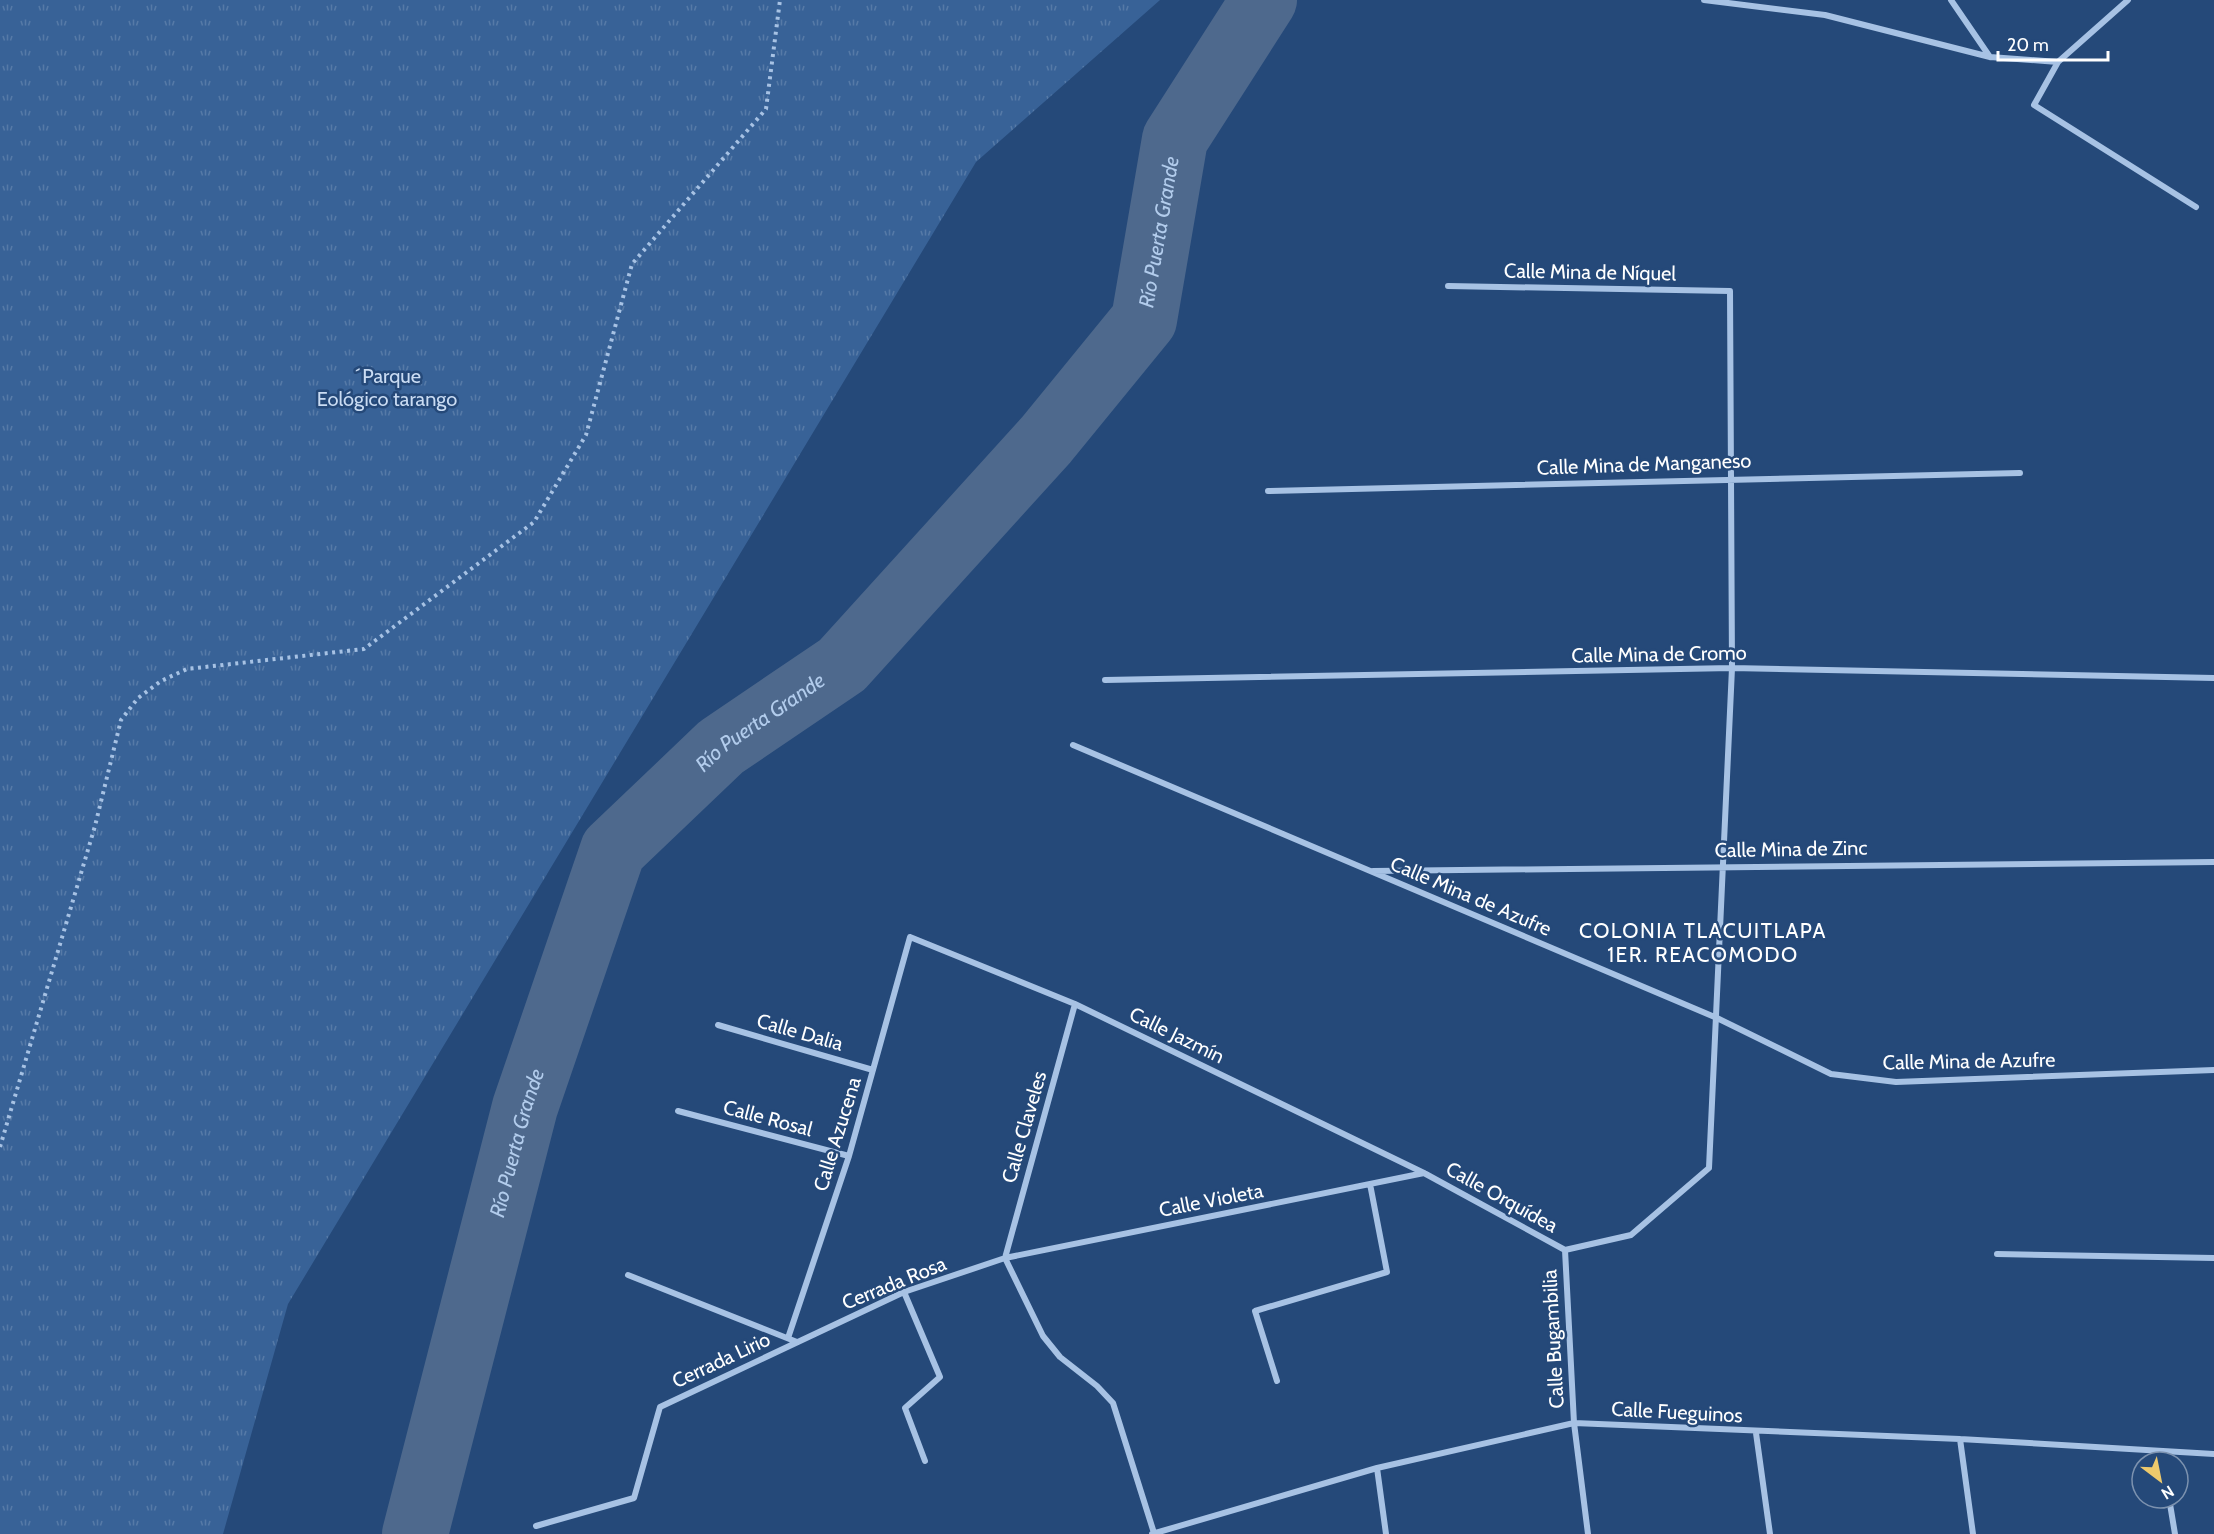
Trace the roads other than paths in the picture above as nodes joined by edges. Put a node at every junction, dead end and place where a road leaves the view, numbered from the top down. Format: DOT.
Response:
graph roads {
  1 [pos="1704,0"];
  2 [pos="1951,0"];
  3 [pos="2128,0"];
  4 [pos="1990,57"];
  5 [pos="2058,62"];
  6 [pos="2196,207"];
  7 [pos="1448,286"];
  8 [pos="1730,291"];
  9 [pos="2020,473"];
  10 [pos="1731,478"];
  11 [pos="1268,491"];
  12 [pos="1732,668"];
  13 [pos="2214,678"];
  14 [pos="1105,680"];
  15 [pos="1074,745"];
  16 [pos="2214,862"];
  17 [pos="1722,866"];
  18 [pos="1369,871"];
  19 [pos="910,937"];
  20 [pos="1076,1005"];
  21 [pos="1716,1018"];
  22 [pos="718,1025"];
  23 [pos="873,1070"];
  24 [pos="2214,1070"];
  25 [pos="678,1111"];
  26 [pos="849,1156"];
  27 [pos="1424,1173"];
  28 [pos="1370,1184"];
  29 [pos="1564,1250"];
  30 [pos="1997,1254"];
  31 [pos="1005,1258"];
  32 [pos="2214,1258"];
  33 [pos="628,1275"];
  34 [pos="904,1292"];
  35 [pos="788,1338"];
  36 [pos="797,1342"];
  37 [pos="1277,1381"];
  38 [pos="1574,1423"];
  39 [pos="1756,1433"];
  40 [pos="1960,1439"];
  41 [pos="2145,1450"];
  42 [pos="2190,1453"];
  43 [pos="2214,1454"];
  44 [pos="925,1461"];
  45 [pos="1377,1468"];
  46 [pos="2171,1510"];
  47 [pos="536,1526"];
  48 [pos="1172,1526"];
  49 [pos="1153,1534"];
  50 [pos="1173,1534"];
  51 [pos="1386,1534"];
  52 [pos="1588,1534"];
  53 [pos="1770,1534"];
  54 [pos="1973,1534"];
  55 [pos="2175,1534"];
  1 -- 4 [label="street"];
  2 -- 4 [label="street"];
  3 -- 5 [label="street"];
  4 -- 5 [label="street"];
  5 -- 6 [label="street"];
  7 -- 8 [label="street, Calle Mina de Níquel"];
  8 -- 10 [label="street, Calle Bugambilia"];
  9 -- 10 [label="street, Calle Mina de Manganeso"];
  10 -- 11 [label="street, Calle Mina de Manganeso"];
  10 -- 12 [label="street, Calle Bugambilia"];
  12 -- 13 [label="street, Calle Mina de Cromo"];
  12 -- 14 [label="street, Calle Mina de Cromo"];
  12 -- 17 [label="street, Calle Bugambilia"];
  15 -- 18 [label="street, Calle Mina de Azufre"];
  16 -- 17 [label="street, Calle Mina de Zinc"];
  17 -- 18 [label="street, Calle Mina de Zinc"];
  17 -- 21 [label="street, Calle Bugambilia"];
  18 -- 21 [label="street, Calle Mina de Azufre"];
  19 -- 20 [label="street, Calle Jazmín"];
  19 -- 23 [label="street, Calle Azucena"];
  20 -- 27 [label="street, Calle Jazmín"];
  20 -- 31 [label="street, Calle Claveles"];
  21 -- 24 [label="street, Calle Mina de Azufre"];
  21 -- 29 [label="street, Calle Bugambilia"];
  22 -- 23 [label="street, Calle Dalia"];
  23 -- 26 [label="street, Calle Azucena"];
  25 -- 26 [label="street, Calle Rosal"];
  26 -- 35 [label="street, Calle Azucena"];
  27 -- 28 [label="street, Calle Violeta"];
  27 -- 29 [label="street, Calle Orquídea"];
  28 -- 31 [label="street, Calle Violeta"];
  28 -- 37 [label="street"];
  29 -- 38 [label="street, Calle Bugambilia"];
  30 -- 32 [label="street"];
  31 -- 34 [label="street, Cerrada Rosa"];
  31 -- 49 [label="street"];
  33 -- 35 [label="street"];
  34 -- 36 [label="street, Cerrada Rosa"];
  34 -- 44 [label="street"];
  35 -- 36 [label="street"];
  36 -- 47 [label="street, Cerrada Lirio"];
  38 -- 39 [label="street, Calle Fueguinos"];
  38 -- 45 [label="street, Calle Fueguinos"];
  38 -- 52 [label="street, Calle Bugambilia"];
  39 -- 40 [label="street, Calle Fueguinos"];
  39 -- 53 [label="street"];
  40 -- 41 [label="street, Calle Fueguinos"];
  40 -- 54 [label="street"];
  42 -- 43 [label="street, Calle Fueguinos"];
  45 -- 48 [label="street, Calle Fueguinos"];
  45 -- 51 [label="street"];
  46 -- 55 [label="street"];
  48 -- 49 [label="street, Calle Fueguinos"];
  48 -- 50 [label="street"];
}
